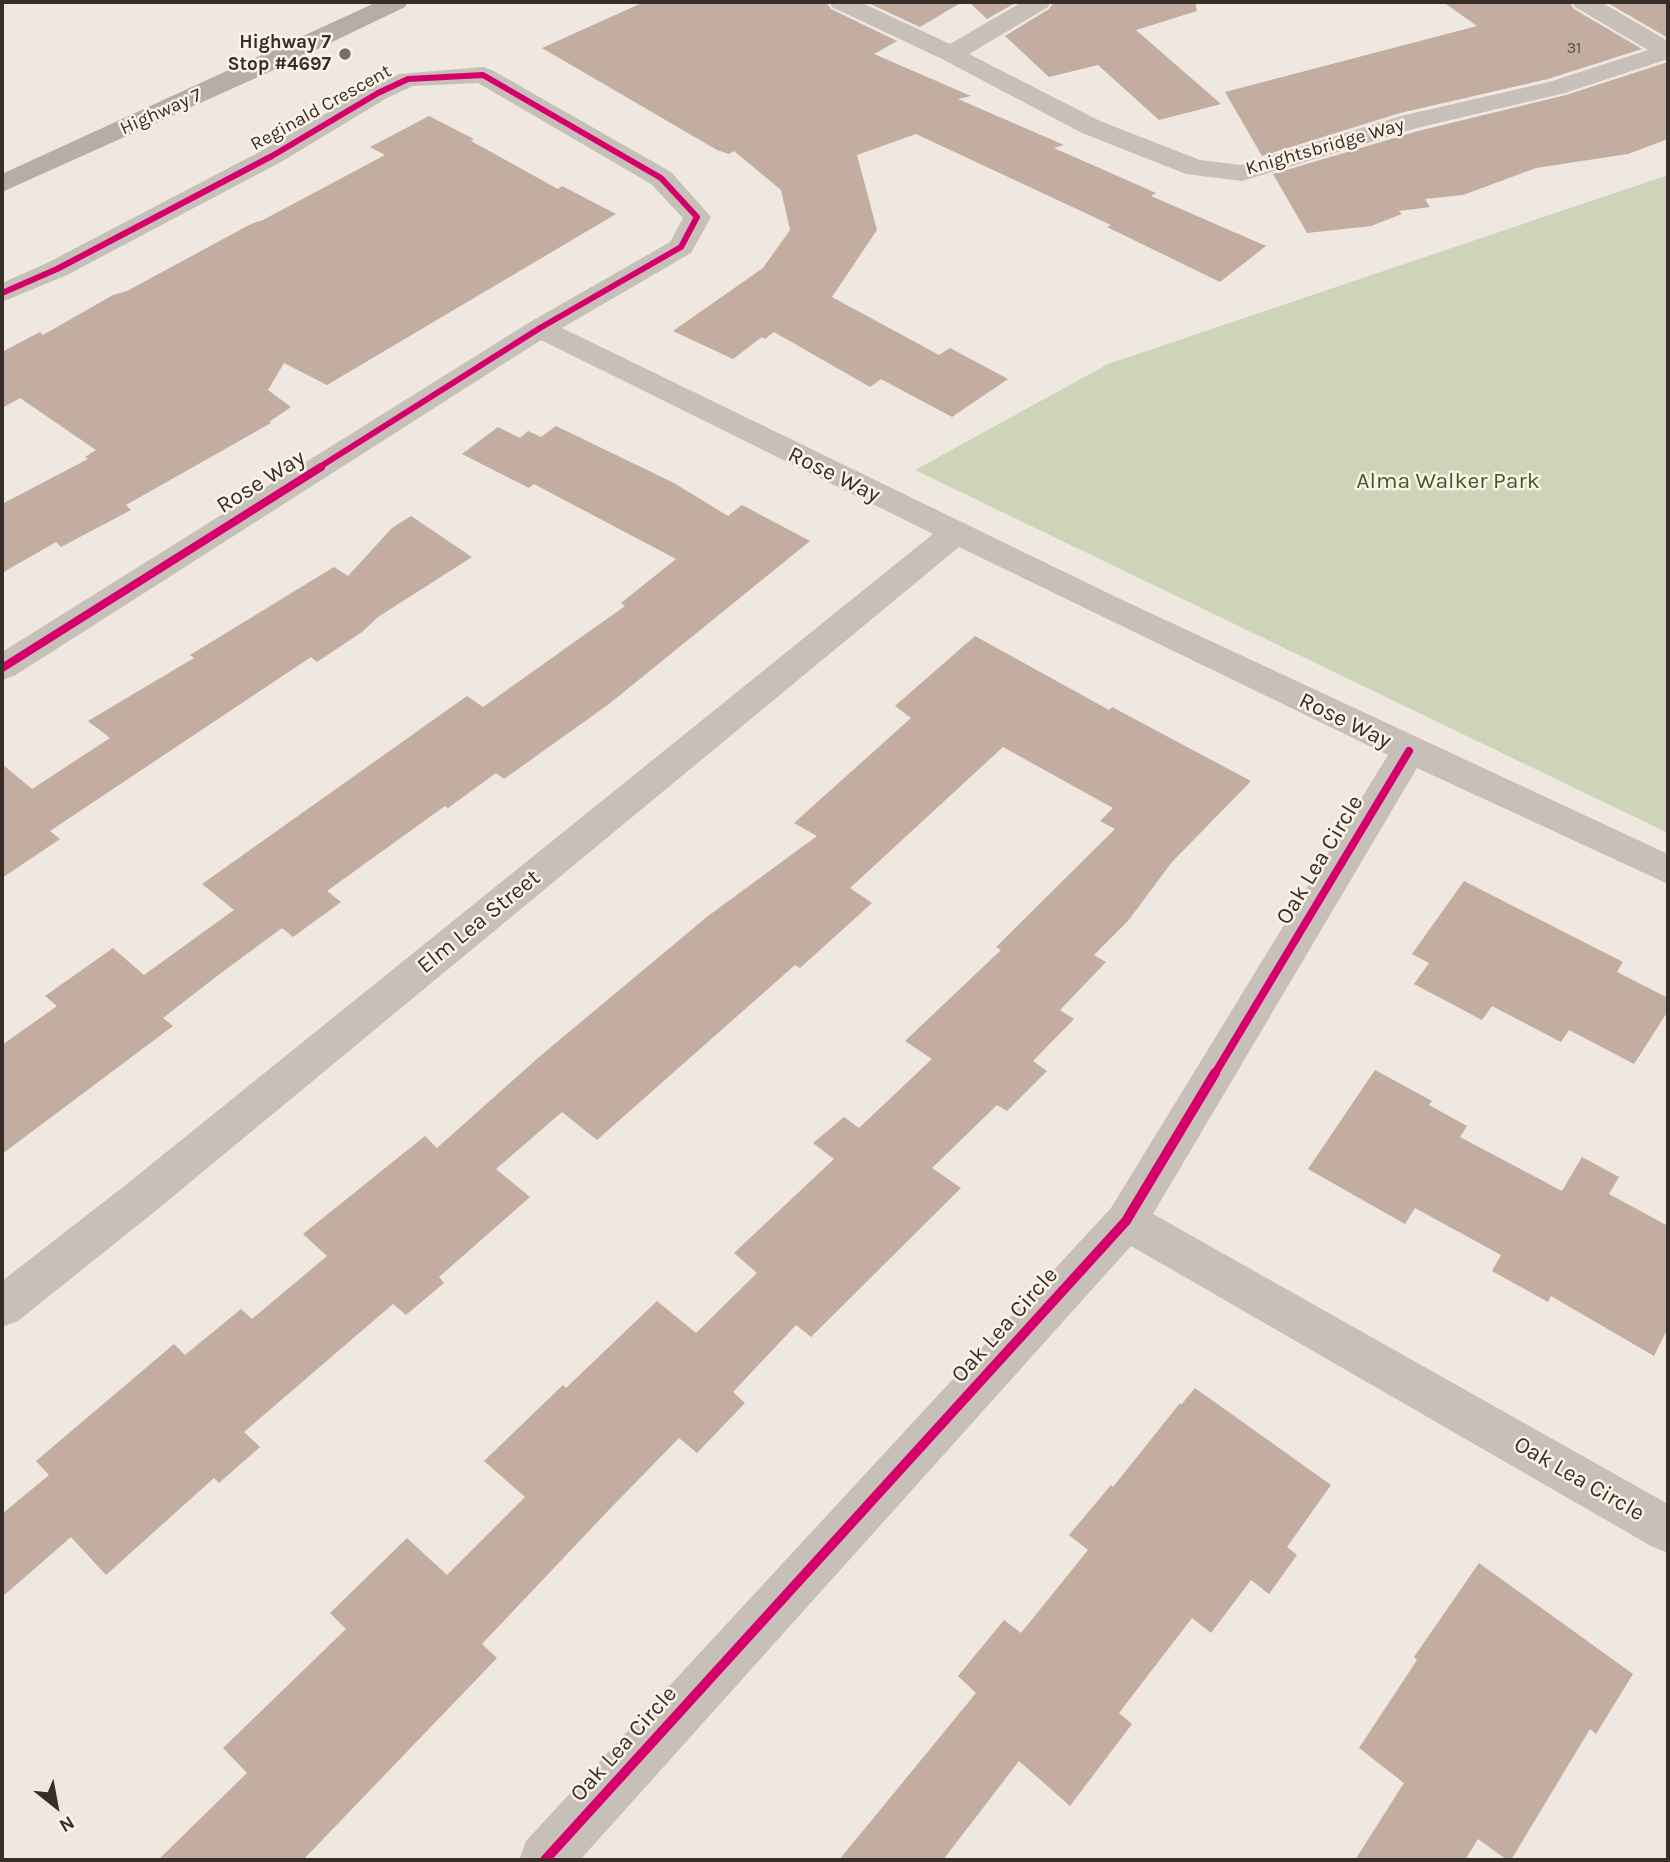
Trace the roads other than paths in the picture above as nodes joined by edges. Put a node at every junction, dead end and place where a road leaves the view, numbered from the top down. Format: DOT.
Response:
graph roads {
  1 [pos="396,2"];
  2 [pos="841,2"];
  3 [pos="1039,2"];
  4 [pos="1584,2"];
  5 [pos="1668,51"];
  6 [pos="951,54"];
  7 [pos="2,184"];
  8 [pos="2,293"];
  9 [pos="540,328"];
  10 [pos="954,534"];
  11 [pos="2,668"];
  12 [pos="1409,751"];
  13 [pos="1668,870"];
  14 [pos="1126,1221"];
  15 [pos="2,1307"];
  16 [pos="1668,1530"];
  17 [pos="544,1860"];
  1 -- 7 [label="main road, Highway 7"];
  2 -- 6 [label="street, Knightsbridge Way"];
  3 -- 6 [label="street"];
  4 -- 5 [label="street"];
  5 -- 6 [label="street, Knightsbridge Way"];
  8 -- 9 [label="street, Reginald Crescent"];
  9 -- 10 [label="street, Rose Way"];
  9 -- 11 [label="street, Rose Way"];
  10 -- 12 [label="street, Rose Way"];
  10 -- 15 [label="street, Elm Lea Street"];
  12 -- 13 [label="street, Rose Way"];
  12 -- 14 [label="street, Oak Lea Circle"];
  14 -- 16 [label="street, Oak Lea Circle"];
  14 -- 17 [label="street, Oak Lea Circle"];
}
